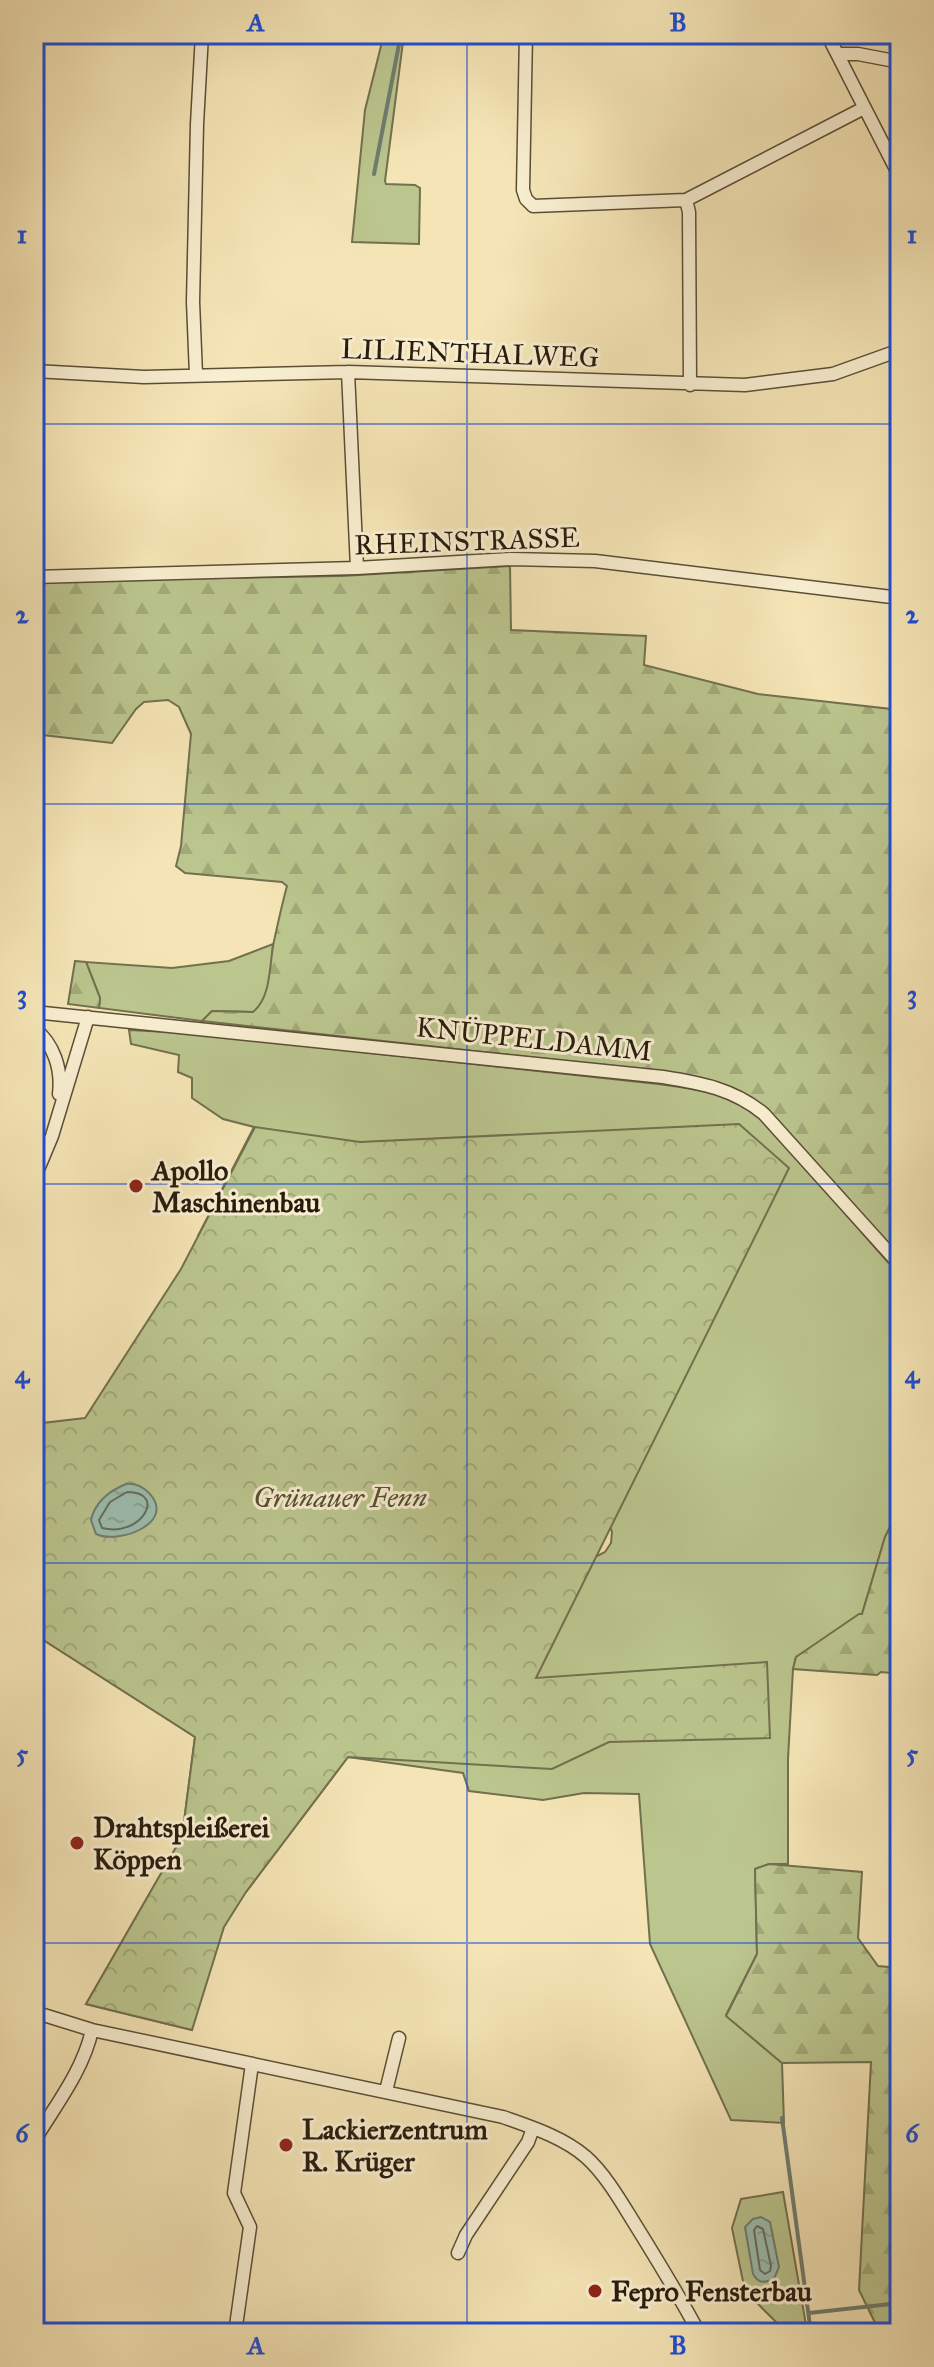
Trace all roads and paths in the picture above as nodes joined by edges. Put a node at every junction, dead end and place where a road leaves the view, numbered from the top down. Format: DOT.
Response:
graph roads {
  1 [pos="202,34"];
  2 [pos="526,34"];
  3 [pos="827,34"];
  4 [pos="837,54"];
  5 [pos="900,62"];
  6 [pos="864,108"];
  7 [pos="900,177"];
  8 [pos="686,200"];
  9 [pos="900,350"];
  10 [pos="34,371"];
  11 [pos="348,372"];
  12 [pos="196,375"];
  13 [pos="690,385"];
  14 [pos="357,568"];
  15 [pos="34,577"];
  16 [pos="900,598"];
  17 [pos="34,1012"];
  18 [pos="88,1017"];
  19 [pos="34,1028"];
  20 [pos="57,1117"];
  21 [pos="34,1179"];
  22 [pos="900,1265"];
  23 [pos="34,2012"];
  24 [pos="92,2030"];
  25 [pos="399,2038"];
  26 [pos="252,2064"];
  27 [pos="386,2091"];
  28 [pos="533,2128"];
  29 [pos="34,2141"];
  30 [pos="458,2253"];
  31 [pos="235,2333"];
  32 [pos="699,2333"];
  1 -- 12 [label="street"];
  2 -- 8 [label="street"];
  3 -- 4 [label="street"];
  4 -- 5 [label="street"];
  4 -- 6 [label="street"];
  6 -- 7 [label="street"];
  6 -- 8 [label="street"];
  8 -- 13 [label="street"];
  9 -- 13 [label="street, LILIENTHALWEG"];
  10 -- 12 [label="street, LILIENTHALWEG"];
  11 -- 12 [label="street, LILIENTHALWEG"];
  11 -- 13 [label="street, LILIENTHALWEG"];
  11 -- 14 [label="street"];
  14 -- 15 [label="street, RHEINSTRASSE"];
  14 -- 16 [label="street, RHEINSTRASSE"];
  17 -- 18 [label="street"];
  18 -- 20 [label="street"];
  18 -- 22 [label="street, KNÜPPELDAMM"];
  19 -- 20 [label="street"];
  20 -- 21 [label="street"];
  23 -- 24 [label="street"];
  24 -- 26 [label="street"];
  24 -- 29 [label="street"];
  25 -- 27 [label="street"];
  26 -- 27 [label="street"];
  26 -- 31 [label="street"];
  27 -- 28 [label="street"];
  28 -- 30 [label="street"];
  28 -- 32 [label="street"];
}
